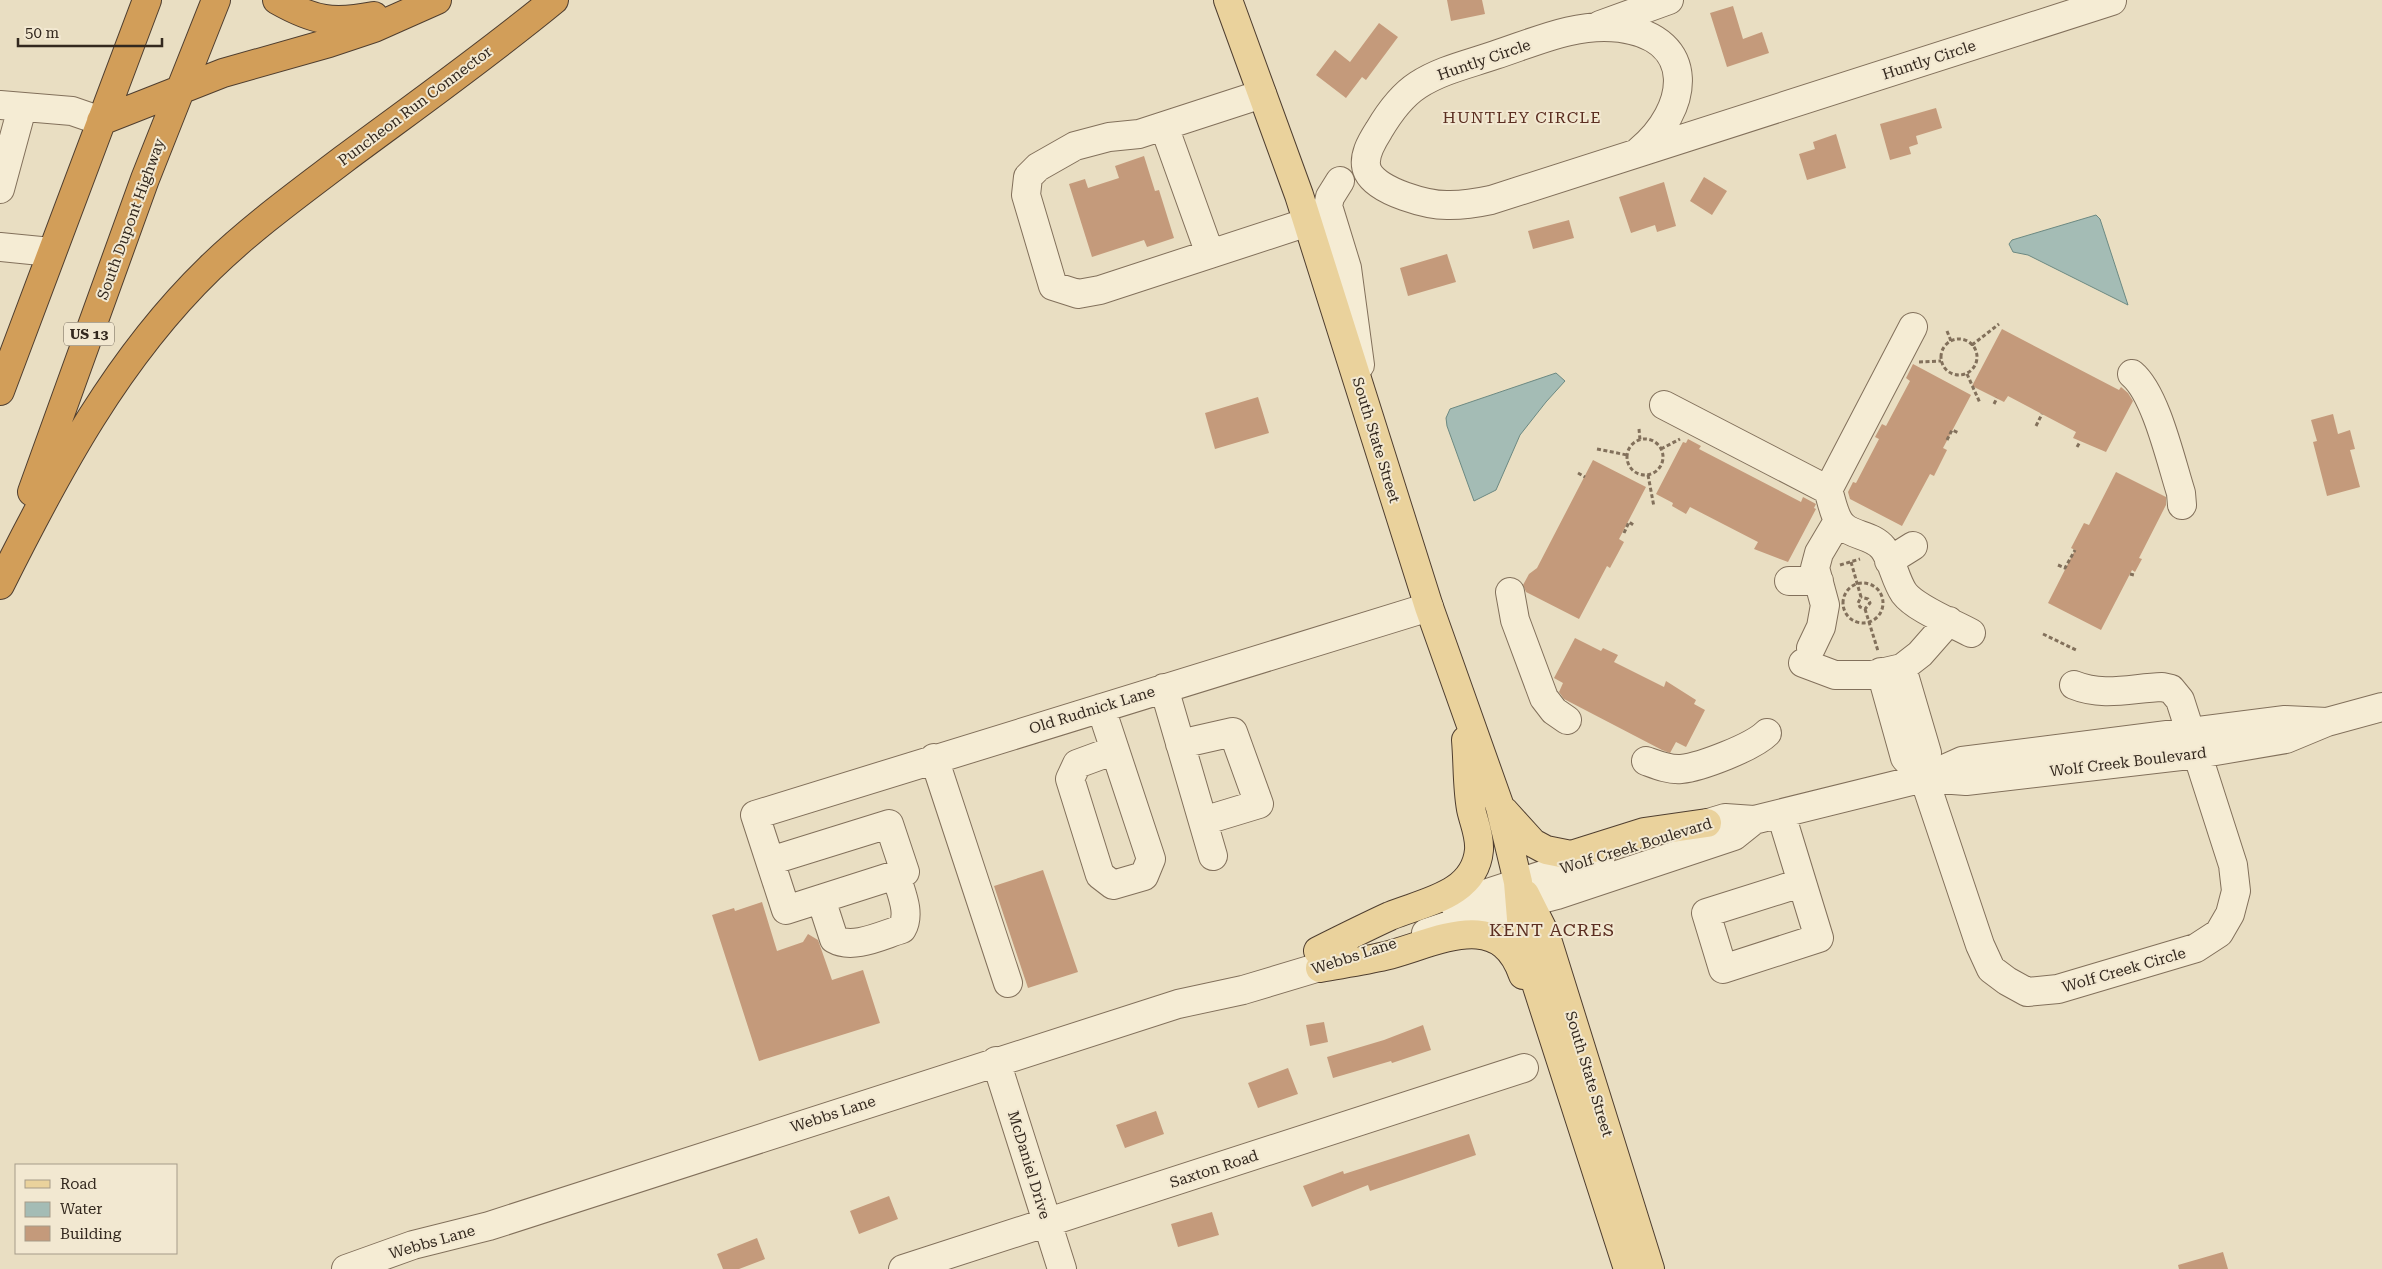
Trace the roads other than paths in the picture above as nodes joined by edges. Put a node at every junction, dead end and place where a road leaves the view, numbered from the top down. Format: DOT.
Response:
graph roads {
  1 [pos="147,0"];
  2 [pos="216,0"];
  3 [pos="278,0"];
  4 [pos="554,0"];
  5 [pos="1228,0"];
  6 [pos="1669,0"];
  7 [pos="2112,0"];
  8 [pos="428,4"];
  9 [pos="1596,27"];
  10 [pos="1679,84"];
  11 [pos="179,89"];
  12 [pos="1262,94"];
  13 [pos="11,106"];
  14 [pos="1746,119"];
  15 [pos="101,121"];
  16 [pos="1164,126"];
  17 [pos="1639,151"];
  18 [pos="1368,172"];
  19 [pos="1340,181"];
  20 [pos="0,189"];
  21 [pos="1299,195"];
  22 [pos="1308,222"];
  23 [pos="0,247"];
  24 [pos="51,252"];
  25 [pos="1210,254"];
  26 [pos="1913,327"];
  27 [pos="2132,374"];
  28 [pos="0,391"];
  29 [pos="1664,404"];
  30 [pos="1366,406"];
  31 [pos="1828,490"];
  32 [pos="2182,505"];
  33 [pos="1838,521"];
  34 [pos="1913,546"];
  35 [pos="1888,561"];
  36 [pos="0,580"];
  37 [pos="1789,581"];
  38 [pos="1818,581"];
  39 [pos="0,586"];
  40 [pos="1510,592"];
  41 [pos="1428,607"];
  42 [pos="1885,665"];
  43 [pos="2074,685"];
  44 [pos="1164,688"];
  45 [pos="1464,706"];
  46 [pos="2382,707"];
  47 [pos="1101,708"];
  48 [pos="1567,720"];
  49 [pos="1767,733"];
  50 [pos="2195,743"];
  51 [pos="1180,744"];
  52 [pos="1115,750"];
  53 [pos="934,758"];
  54 [pos="1646,761"];
  55 [pos="1924,778"];
  56 [pos="1500,807"];
  57 [pos="1781,814"];
  58 [pos="1754,820"];
  59 [pos="1202,821"];
  60 [pos="1707,823"];
  61 [pos="1213,856"];
  62 [pos="770,861"];
  63 [pos="896,875"];
  64 [pos="1801,883"];
  65 [pos="1522,897"];
  66 [pos="821,899"];
  67 [pos="1319,959"];
  68 [pos="1008,983"];
  69 [pos="996,1061"];
  70 [pos="1524,1068"];
  71 [pos="1588,1149"];
  72 [pos="1047,1223"];
  73 [pos="489,1226"];
  74 [pos="346,1269"];
  75 [pos="394,1269"];
  76 [pos="903,1269"];
  77 [pos="1062,1269"];
  78 [pos="1628,1269"];
  79 [pos="1650,1269"];
  1 -- 15 [label="highway"];
  2 -- 11 [label="highway, South Dupont Highway / US 13"];
  3 -- 8 [label="highway"];
  4 -- 39 [label="highway, Puncheon Run Connector"];
  5 -- 12 [label="main road, South State Street"];
  6 -- 9 [label="street, Huntly Circle"];
  7 -- 14 [label="street, Huntly Circle"];
  8 -- 11 [label="highway"];
  9 -- 10 [label="street, Huntly Circle"];
  9 -- 18 [label="street, Huntly Circle"];
  10 -- 14 [label="street, Huntly Circle"];
  10 -- 17 [label="street, Huntly Circle"];
  11 -- 15 [label="highway"];
  11 -- 36 [label="highway, South Dupont Highway / US 13"];
  12 -- 16 [label="street"];
  12 -- 21 [label="main road, South State Street"];
  13 -- 15 [label="street"];
  13 -- 20 [label="street"];
  14 -- 17 [label="street, Huntly Circle"];
  15 -- 24 [label="highway"];
  16 -- 25 [label="street"];
  16 -- 25 [label="street"];
  17 -- 18 [label="street, Huntly Circle"];
  18 -- 19 [label="street"];
  19 -- 21 [label="street"];
  19 -- 30 [label="street"];
  21 -- 22 [label="main road, South State Street"];
  22 -- 25 [label="street"];
  22 -- 30 [label="main road, South State Street"];
  23 -- 24 [label="street"];
  24 -- 28 [label="highway"];
  26 -- 31 [label="street"];
  27 -- 32 [label="street"];
  29 -- 31 [label="street"];
  30 -- 41 [label="main road, South State Street"];
  31 -- 33 [label="street"];
  33 -- 35 [label="street"];
  33 -- 38 [label="street"];
  34 -- 35 [label="street"];
  35 -- 42 [label="street"];
  37 -- 38 [label="street"];
  38 -- 42 [label="street"];
  40 -- 48 [label="street"];
  41 -- 44 [label="street, Old Rudnick Lane"];
  41 -- 45 [label="main road, South State Street"];
  42 -- 55 [label="street"];
  43 -- 50 [label="street, Wolf Creek Circle"];
  44 -- 47 [label="street, Old Rudnick Lane"];
  44 -- 51 [label="street"];
  45 -- 56 [label="main road, South State Street"];
  45 -- 67 [label="main road"];
  46 -- 50 [label="street, Wolf Creek Boulevard"];
  47 -- 52 [label="street"];
  47 -- 53 [label="street, Old Rudnick Lane"];
  49 -- 54 [label="street"];
  50 -- 55 [label="street, Wolf Creek Boulevard"];
  50 -- 55 [label="street, Wolf Creek Circle"];
  51 -- 59 [label="street"];
  51 -- 59 [label="street"];
  53 -- 62 [label="street, Old Rudnick Lane"];
  53 -- 68 [label="street"];
  55 -- 57 [label="street, Wolf Creek Boulevard"];
  56 -- 60 [label="main road"];
  56 -- 65 [label="main road, South State Street"];
  57 -- 58 [label="street, Wolf Creek Boulevard"];
  57 -- 64 [label="street"];
  58 -- 60 [label="street, Wolf Creek Boulevard"];
  58 -- 65 [label="street, Wolf Creek Boulevard"];
  59 -- 61 [label="street"];
  60 -- 65 [label="street, Wolf Creek Boulevard"];
  62 -- 63 [label="street"];
  62 -- 66 [label="street"];
  63 -- 66 [label="street"];
  63 -- 66 [label="street"];
  65 -- 67 [label="street, Webbs Lane"];
  65 -- 71 [label="main road, South State Street"];
  65 -- 79 [label="main road, South State Street"];
  67 -- 69 [label="street, Webbs Lane"];
  67 -- 71 [label="main road"];
  69 -- 72 [label="street, McDaniel Drive"];
  69 -- 73 [label="street, Webbs Lane"];
  70 -- 72 [label="street, Saxton Road"];
  71 -- 78 [label="main road, South State Street"];
  72 -- 76 [label="street, Saxton Road"];
  72 -- 77 [label="street, McDaniel Drive"];
  73 -- 74 [label="street, Webbs Lane"];
  73 -- 75 [label="street, Webbs Lane"];
}
